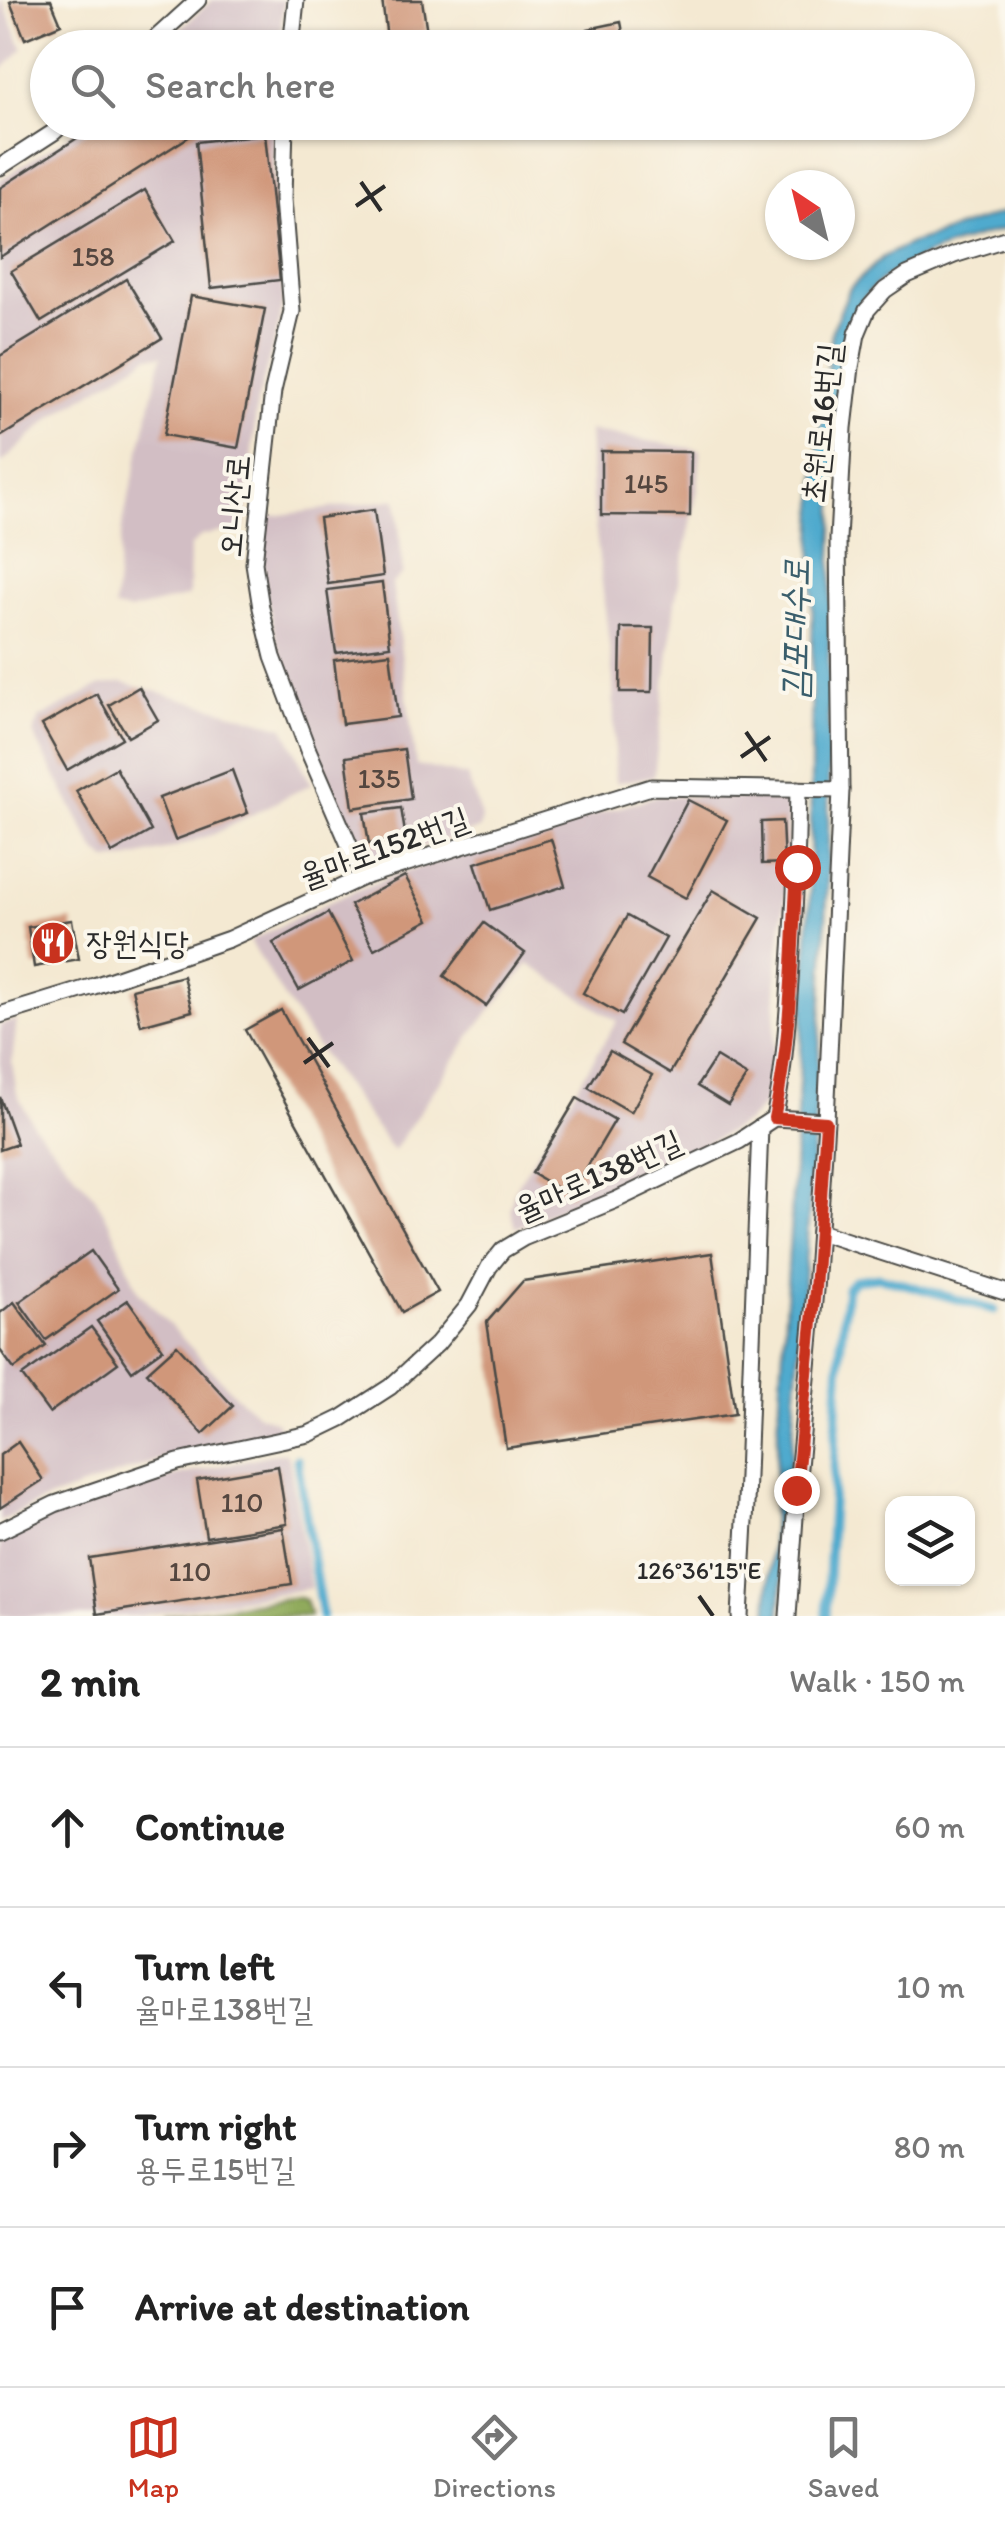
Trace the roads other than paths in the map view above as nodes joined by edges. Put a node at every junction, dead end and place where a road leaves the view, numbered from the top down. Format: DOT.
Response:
graph roads {
  1 [pos="198,0"];
  2 [pos="296,0"];
  3 [pos="165,30"];
  4 [pos="293,30"];
  5 [pos="42,140"];
  6 [pos="284,140"];
  7 [pos="0,167"];
  8 [pos="1005,239"];
  9 [pos="798,788"];
  10 [pos="841,790"];
  11 [pos="363,877"];
  12 [pos="0,1015"];
  13 [pos="767,1122"];
  14 [pos="826,1122"];
  15 [pos="818,1232"];
  16 [pos="1005,1292"];
  17 [pos="0,1531"];
  18 [pos="740,1616"];
  19 [pos="788,1616"];
  1 -- 3 [label="lane"];
  2 -- 4 [label="lane"];
  5 -- 7 [label="lane"];
  6 -- 11 [label="lane, 오니산로"];
  8 -- 10 [label="lane, 초원로16번길"];
  9 -- 10 [label="lane, 율마로152번길"];
  9 -- 11 [label="lane, 율마로152번길"];
  9 -- 13 [label="lane"];
  10 -- 14 [label="lane, 초원로16번길"];
  11 -- 12 [label="lane, 율마로152번길"];
  13 -- 14 [label="lane"];
  13 -- 17 [label="lane, 율마로138번길"];
  13 -- 18 [label="lane"];
  14 -- 15 [label="lane, 초원로16번길"];
  15 -- 16 [label="lane"];
  15 -- 19 [label="lane, 초원로16번길"];
}
